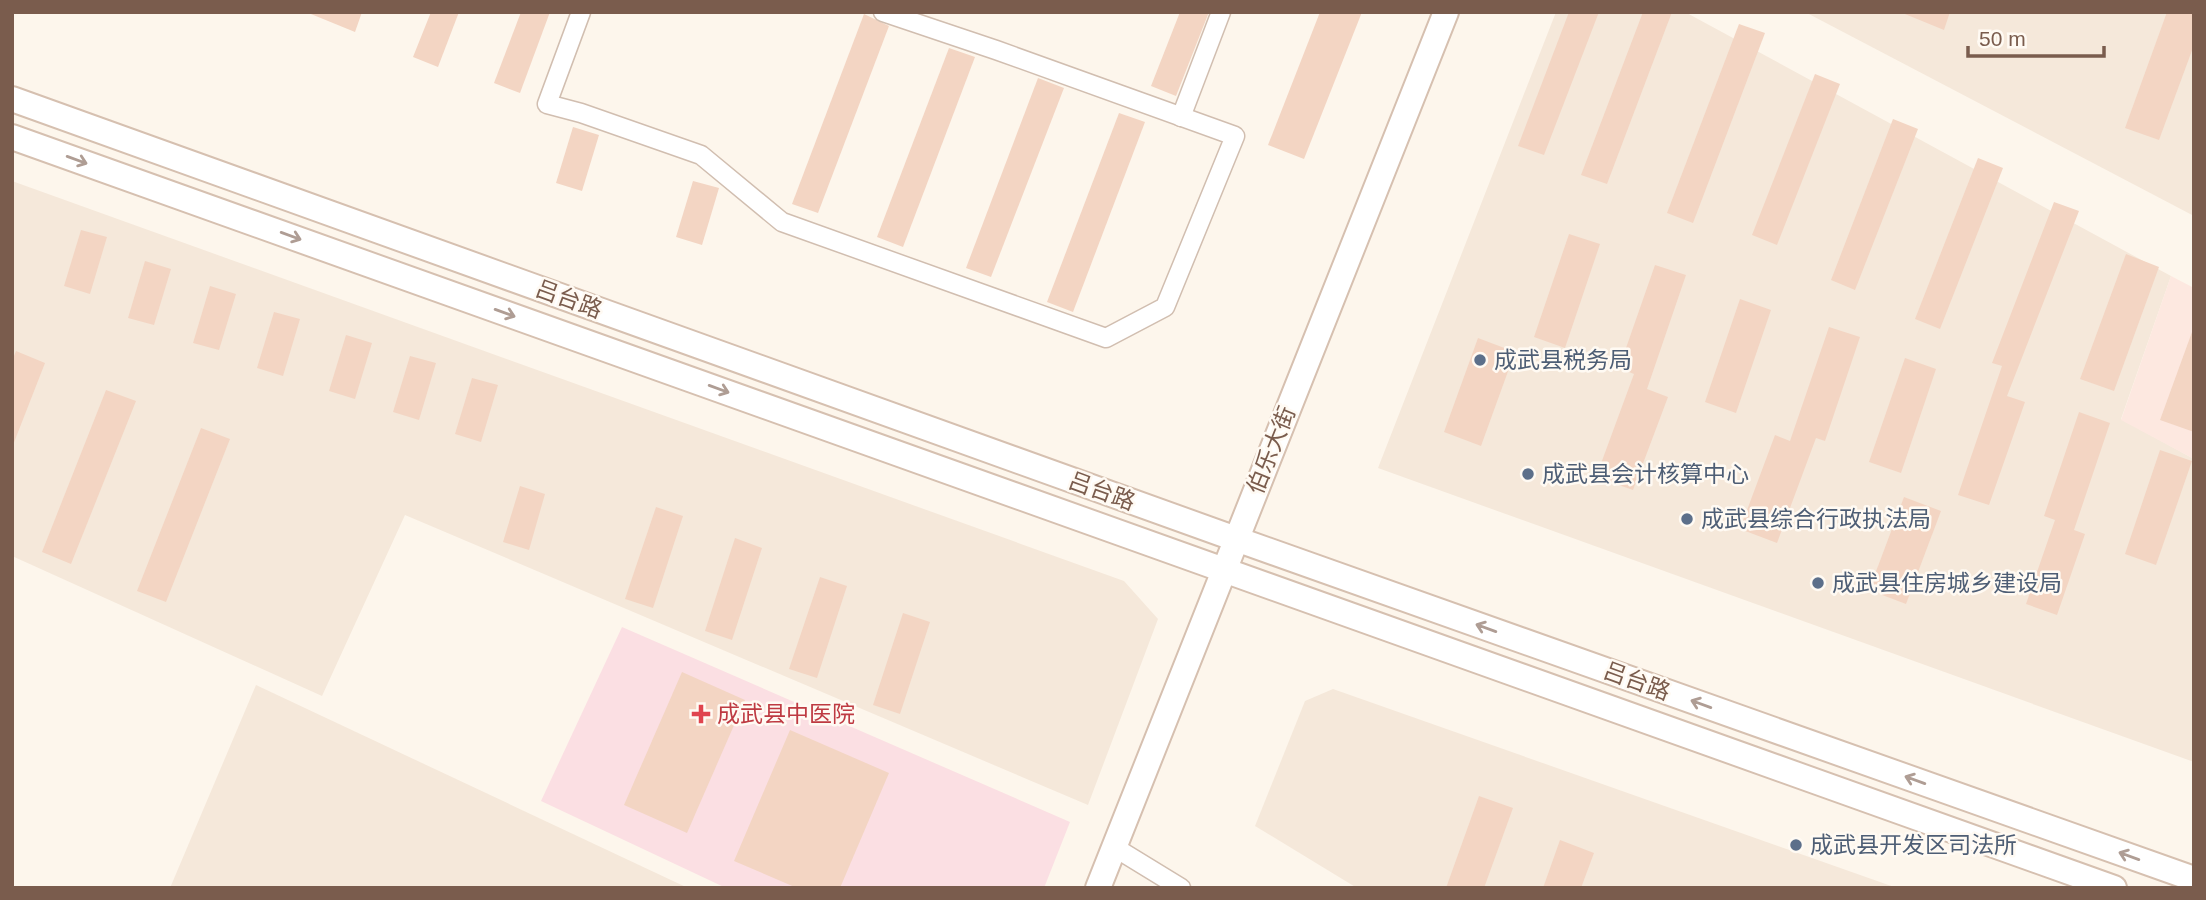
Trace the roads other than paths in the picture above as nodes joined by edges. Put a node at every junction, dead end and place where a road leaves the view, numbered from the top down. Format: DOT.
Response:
graph roads {
  1 [pos="581,12"];
  2 [pos="883,12"];
  3 [pos="1221,12"];
  4 [pos="1446,12"];
  5 [pos="12,99"];
  6 [pos="1181,117"];
  7 [pos="12,136"];
  8 [pos="1236,539"];
  9 [pos="1223,570"];
  10 [pos="1114,848"];
  11 [pos="2194,879"];
  12 [pos="1098,888"];
  13 [pos="1181,888"];
  14 [pos="2114,888"];
  1 -- 6 [label="street"];
  2 -- 6 [label="street"];
  3 -- 6 [label="street"];
  4 -- 8 [label="main road, 伯乐大街"];
  5 -- 8 [label="main road, 吕台路"];
  7 -- 9 [label="main road, 吕台路, one-way"];
  8 -- 9 [label="main road, 伯乐大街"];
  11 -- 8 [label="main road, 吕台路, one-way"];
  9 -- 10 [label="main road, 伯乐大街"];
  9 -- 14 [label="main road, 吕台路"];
  10 -- 12 [label="main road, 伯乐大街"];
  10 -- 13 [label="street"];
}
